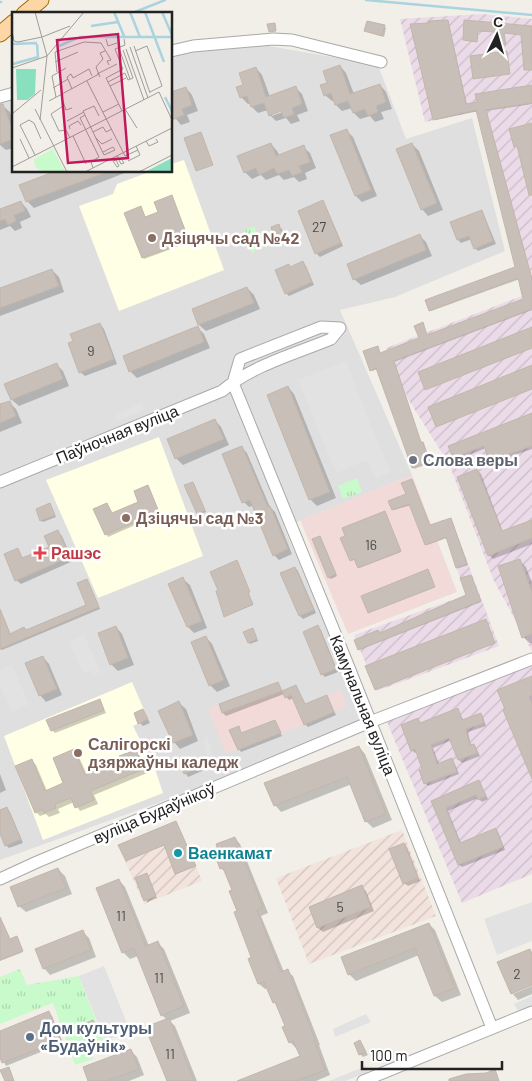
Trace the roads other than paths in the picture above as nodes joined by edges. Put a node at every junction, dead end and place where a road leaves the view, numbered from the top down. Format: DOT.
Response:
graph roads {
  1 [pos="41,0"];
  2 [pos="26,12"];
  3 [pos="12,24"];
  4 [pos="0,34"];
  5 [pos="172,52"];
  6 [pos="380,62"];
  7 [pos="233,383"];
  8 [pos="0,482"];
  9 [pos="532,659"];
  10 [pos="370,722"];
  11 [pos="0,879"];
  12 [pos="532,1012"];
  13 [pos="492,1028"];
  14 [pos="363,1081"];
  1 -- 2 [label="main road"];
  3 -- 4 [label="main road"];
  5 -- 6 [label="street"];
  7 -- 7 [label="street, Паўночная вуліца"];
  7 -- 8 [label="street, Паўночная вуліца"];
  7 -- 10 [label="street, Камунальная вуліца"];
  9 -- 10 [label="street, вуліца Будаўнікоў"];
  10 -- 11 [label="street, вуліца Будаўнікоў"];
  10 -- 13 [label="street, Камунальная вуліца"];
  12 -- 13 [label="street"];
  13 -- 14 [label="street"];
}
